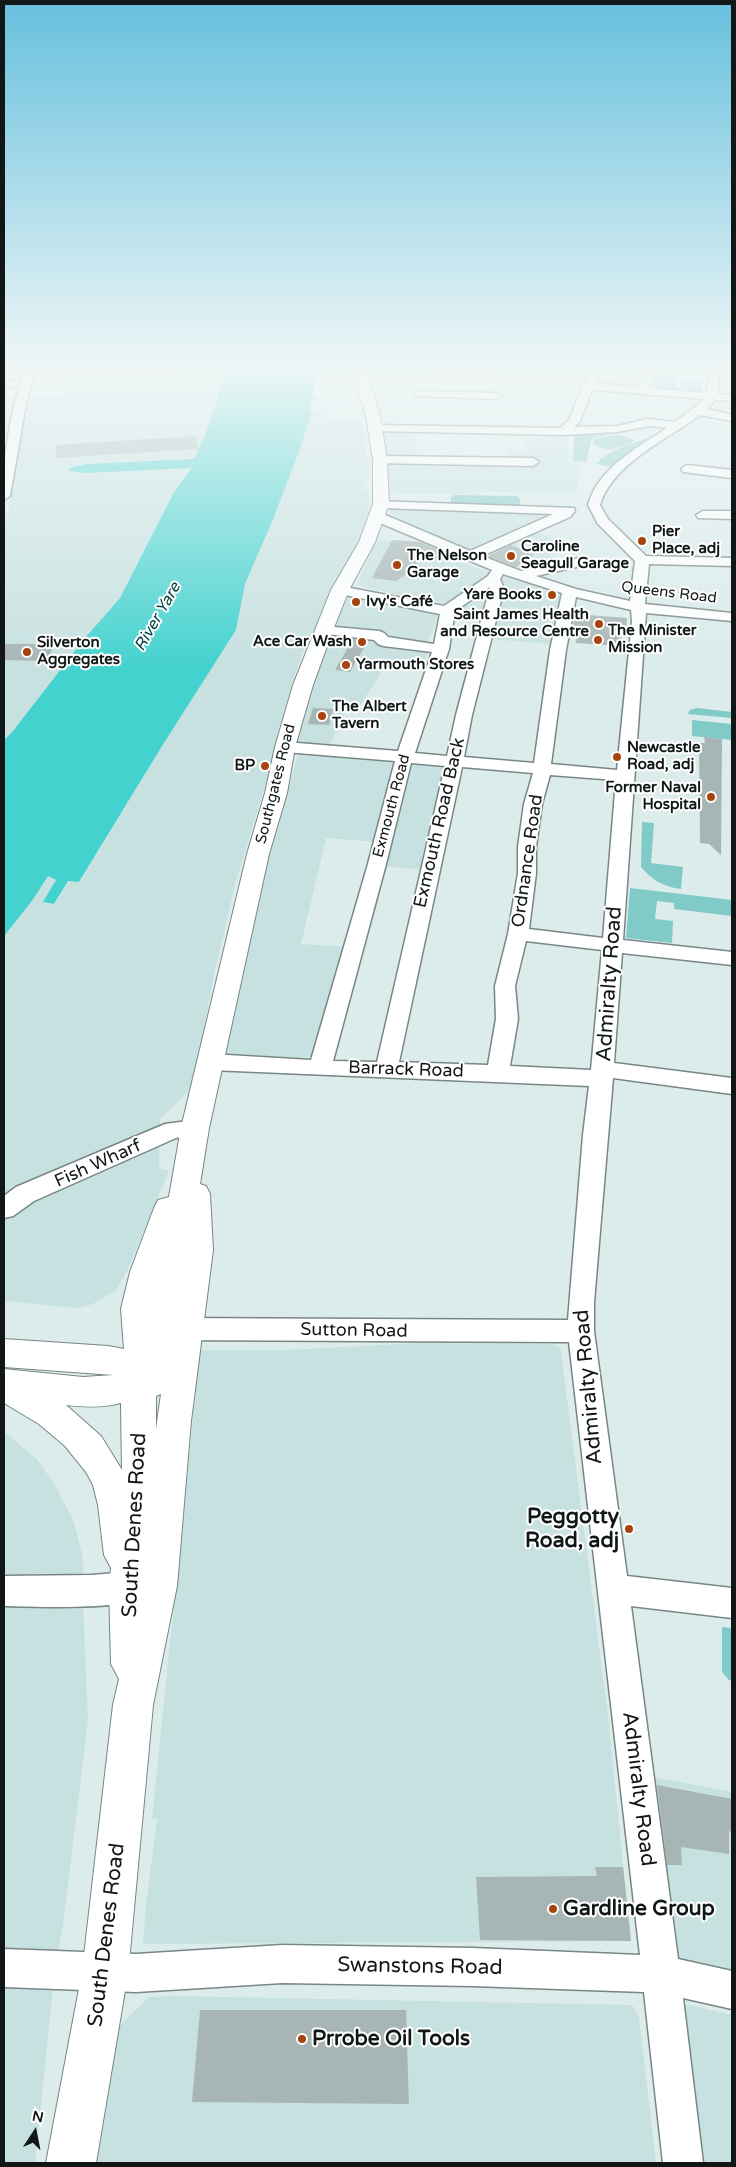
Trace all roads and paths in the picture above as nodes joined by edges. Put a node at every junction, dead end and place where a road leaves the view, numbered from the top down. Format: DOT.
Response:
graph roads {
  1 [pos="7,465"];
  2 [pos="380,465"];
  3 [pos="621,465"];
  4 [pos="687,469"];
  5 [pos="732,474"];
  6 [pos="4,496"];
  7 [pos="594,505"];
  8 [pos="379,511"];
  9 [pos="569,511"];
  10 [pos="703,514"];
  11 [pos="732,515"];
  12 [pos="471,556"];
  13 [pos="642,560"];
  14 [pos="580,562"];
  15 [pos="732,562"];
  16 [pos="496,574"];
  17 [pos="521,575"];
  18 [pos="340,590"];
  19 [pos="570,590"];
  20 [pos="640,608"];
  21 [pos="448,611"];
  22 [pos="732,617"];
  23 [pos="324,630"];
  24 [pos="441,649"];
  25 [pos="285,747"];
  26 [pos="404,758"];
  27 [pos="455,763"];
  28 [pos="542,769"];
  29 [pos="626,776"];
  30 [pos="518,934"];
  31 [pos="613,944"];
  32 [pos="732,959"];
  33 [pos="210,1062"];
  34 [pos="320,1068"];
  35 [pos="386,1070"];
  36 [pos="498,1073"];
  37 [pos="603,1074"];
  38 [pos="732,1086"];
  39 [pos="194,1136"];
  40 [pos="4,1209"];
  41 [pos="152,1327"];
  42 [pos="581,1331"];
  43 [pos="4,1353"];
  44 [pos="80,1356"];
  45 [pos="142,1374"];
  46 [pos="4,1384"];
  47 [pos="174,1420"];
  48 [pos="143,1586"];
  49 [pos="613,1589"];
  50 [pos="4,1591"];
  51 [pos="732,1603"];
  52 [pos="4,1968"];
  53 [pos="105,1973"];
  54 [pos="662,1974"];
  55 [pos="732,1990"];
  56 [pos="71,2163"];
  57 [pos="683,2163"];
  1 -- 6 [label="street"];
  2 -- 8 [label="main road"];
  3 -- 7 [label="street"];
  4 -- 5 [label="street"];
  7 -- 9 [label="street"];
  7 -- 13 [label="street"];
  8 -- 9 [label="street"];
  8 -- 12 [label="street, Queens Road"];
  8 -- 18 [label="main road, Southgates Road"];
  9 -- 12 [label="street"];
  10 -- 11 [label="street"];
  12 -- 16 [label="street, Queens Road"];
  13 -- 15 [label="street"];
  13 -- 20 [label="street, Admiralty Road"];
  14 -- 17 [label="street"];
  16 -- 17 [label="street, Queens Road"];
  16 -- 21 [label="street"];
  16 -- 27 [label="street, Exmouth Road Back"];
  17 -- 19 [label="street, Queens Road"];
  18 -- 21 [label="street"];
  18 -- 23 [label="main road, Southgates Road"];
  19 -- 20 [label="street, Queens Road"];
  19 -- 28 [label="street, Ordnance Road"];
  20 -- 22 [label="street, Queens Road"];
  20 -- 29 [label="street, Admiralty Road"];
  21 -- 24 [label="street, Exmouth Road"];
  23 -- 24 [label="street"];
  23 -- 25 [label="main road, Southgates Road"];
  24 -- 26 [label="street, Exmouth Road"];
  25 -- 26 [label="street"];
  25 -- 33 [label="main road, Southgates Road"];
  26 -- 27 [label="street"];
  26 -- 34 [label="street, Exmouth Road"];
  27 -- 28 [label="street"];
  27 -- 35 [label="street, Exmouth Road Back"];
  28 -- 29 [label="street"];
  28 -- 30 [label="street, Ordnance Road"];
  29 -- 31 [label="street, Admiralty Road"];
  30 -- 31 [label="street"];
  30 -- 36 [label="street, Ordnance Road"];
  31 -- 32 [label="street"];
  31 -- 37 [label="street, Admiralty Road"];
  33 -- 34 [label="street, Barrack Road"];
  33 -- 39 [label="main road, South Denes Road"];
  34 -- 35 [label="street, Barrack Road"];
  35 -- 36 [label="street, Barrack Road"];
  36 -- 37 [label="street, Barrack Road"];
  37 -- 38 [label="street, Barrack Road"];
  37 -- 42 [label="street, Admiralty Road"];
  39 -- 40 [label="street, Fish Wharf"];
  39 -- 41 [label="main road, South Denes Road"];
  39 -- 41 [label="main road, South Denes Road"];
  41 -- 42 [label="street, Sutton Road"];
  41 -- 44 [label="main road"];
  41 -- 45 [label="main road, South Denes Road"];
  41 -- 47 [label="main road, South Denes Road"];
  42 -- 49 [label="street, Admiralty Road"];
  43 -- 44 [label="main road"];
  44 -- 45 [label="main road"];
  45 -- 46 [label="main road"];
  45 -- 47 [label="main road, South Denes Road"];
  45 -- 48 [label="main road, South Denes Road"];
  46 -- 48 [label="main road"];
  47 -- 48 [label="main road, South Denes Road"];
  48 -- 50 [label="street"];
  48 -- 53 [label="main road, South Denes Road"];
  49 -- 51 [label="street"];
  49 -- 54 [label="street, Admiralty Road"];
  52 -- 53 [label="street, Swanstons Road"];
  53 -- 54 [label="street, Swanstons Road"];
  53 -- 56 [label="main road, South Denes Road"];
  54 -- 55 [label="street, Swanstons Road"];
  54 -- 57 [label="street, Admiralty Road"];
}
